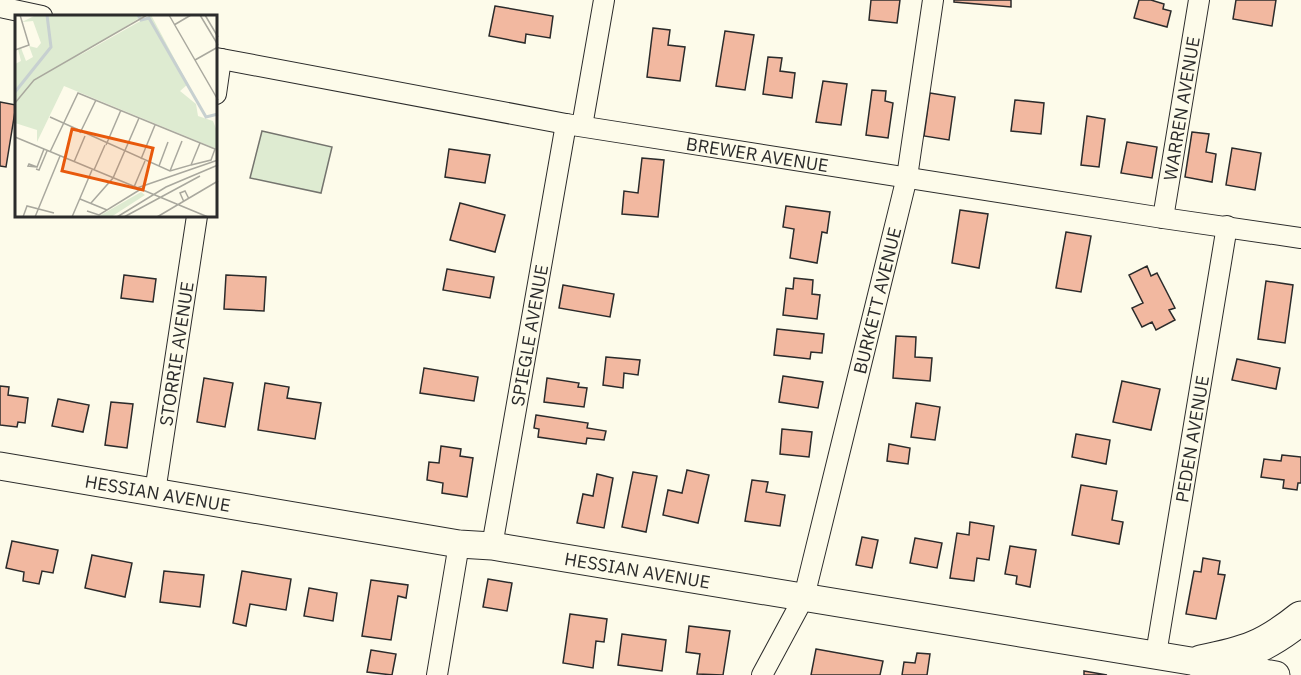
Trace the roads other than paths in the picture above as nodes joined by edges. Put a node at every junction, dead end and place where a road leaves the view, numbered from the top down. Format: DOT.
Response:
graph roads {
  1 [pos="604,0"];
  2 [pos="933,0"];
  3 [pos="1199,0"];
  4 [pos="0,7"];
  5 [pos="37,15"];
  6 [pos="219,58"];
  7 [pos="574,125"];
  8 [pos="907,177"];
  9 [pos="197,218"];
  10 [pos="1163,218"];
  11 [pos="1227,226"];
  12 [pos="1301,238"];
  13 [pos="0,466"];
  14 [pos="155,492"];
  15 [pos="459,544"];
  16 [pos="492,546"];
  17 [pos="804,597"];
  18 [pos="1301,618"];
  19 [pos="1156,654"];
  20 [pos="1201,662"];
  21 [pos="1267,674"];
  22 [pos="437,675"];
  23 [pos="762,675"];
  1 -- 7 [label="street, SPIEGLE AVENUE"];
  2 -- 8 [label="street, BURKETT AVENUE"];
  3 -- 10 [label="street, WARREN AVENUE"];
  4 -- 5 [label="street"];
  6 -- 7 [label="street, BREWER AVENUE"];
  7 -- 8 [label="street, BREWER AVENUE"];
  7 -- 16 [label="street, SPIEGLE AVENUE"];
  8 -- 10 [label="street, BREWER AVENUE"];
  8 -- 17 [label="street, BURKETT AVENUE"];
  9 -- 14 [label="street, STORRIE AVENUE"];
  10 -- 11 [label="street, BREWER AVENUE"];
  11 -- 12 [label="street, BREWER AVENUE"];
  11 -- 19 [label="street, PEDEN AVENUE"];
  13 -- 14 [label="main road, HESSIAN AVENUE"];
  14 -- 15 [label="main road, HESSIAN AVENUE"];
  15 -- 16 [label="main road, HESSIAN AVENUE"];
  15 -- 22 [label="street"];
  16 -- 17 [label="main road, HESSIAN AVENUE"];
  17 -- 19 [label="main road, HESSIAN AVENUE"];
  17 -- 23 [label="street, BURKETT AVENUE"];
  18 -- 20 [label="highway"];
  19 -- 20 [label="main road, HESSIAN AVENUE"];
  20 -- 21 [label="main road, HESSIAN AVENUE"];
}
